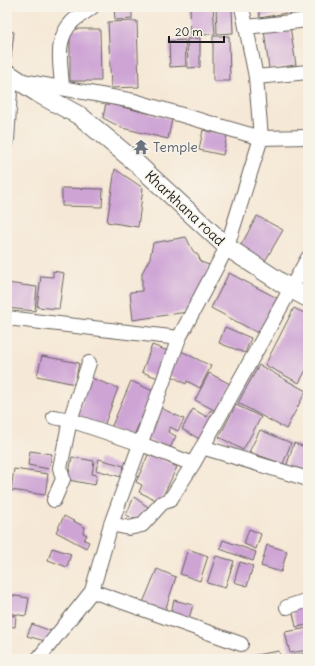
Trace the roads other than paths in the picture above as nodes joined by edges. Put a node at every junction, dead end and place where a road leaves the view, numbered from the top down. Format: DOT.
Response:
graph roads {
  1 [pos="92,7"];
  2 [pos="242,7"];
  3 [pos="308,20"];
  4 [pos="247,27"];
  5 [pos="308,72"];
  6 [pos="13,76"];
  7 [pos="256,77"];
  8 [pos="62,87"];
  9 [pos="308,137"];
  10 [pos="262,138"];
  11 [pos="7,140"];
  12 [pos="227,247"];
  13 [pos="308,258"];
  14 [pos="291,289"];
  15 [pos="308,298"];
  16 [pos="7,318"];
  17 [pos="179,338"];
  18 [pos="89,363"];
  19 [pos="54,417"];
  20 [pos="70,420"];
  21 [pos="141,444"];
  22 [pos="202,447"];
  23 [pos="193,464"];
  24 [pos="308,479"];
  25 [pos="54,500"];
  26 [pos="111,524"];
  27 [pos="92,590"];
  28 [pos="308,600"];
  29 [pos="287,607"];
  30 [pos="241,644"];
  31 [pos="38,659"];
  1 -- 8 [label="street"];
  2 -- 4 [label="street"];
  3 -- 4 [label="street"];
  4 -- 7 [label="street"];
  5 -- 7 [label="street"];
  6 -- 8 [label="street"];
  6 -- 11 [label="street"];
  6 -- 12 [label="street, Kharkhana road"];
  7 -- 10 [label="street"];
  8 -- 10 [label="street"];
  9 -- 10 [label="street"];
  10 -- 12 [label="street"];
  12 -- 14 [label="street, Kharkhana road"];
  12 -- 17 [label="street"];
  13 -- 14 [label="street"];
  14 -- 15 [label="street, Kharkhana road"];
  14 -- 22 [label="street"];
  16 -- 17 [label="street"];
  17 -- 21 [label="street"];
  18 -- 20 [label="street"];
  19 -- 20 [label="street"];
  20 -- 21 [label="street"];
  20 -- 25 [label="street"];
  21 -- 23 [label="street"];
  21 -- 26 [label="street"];
  22 -- 23 [label="street"];
  22 -- 24 [label="street"];
  23 -- 26 [label="street"];
  26 -- 27 [label="street"];
  27 -- 30 [label="street"];
  27 -- 31 [label="street"];
  28 -- 29 [label="street"];
}
